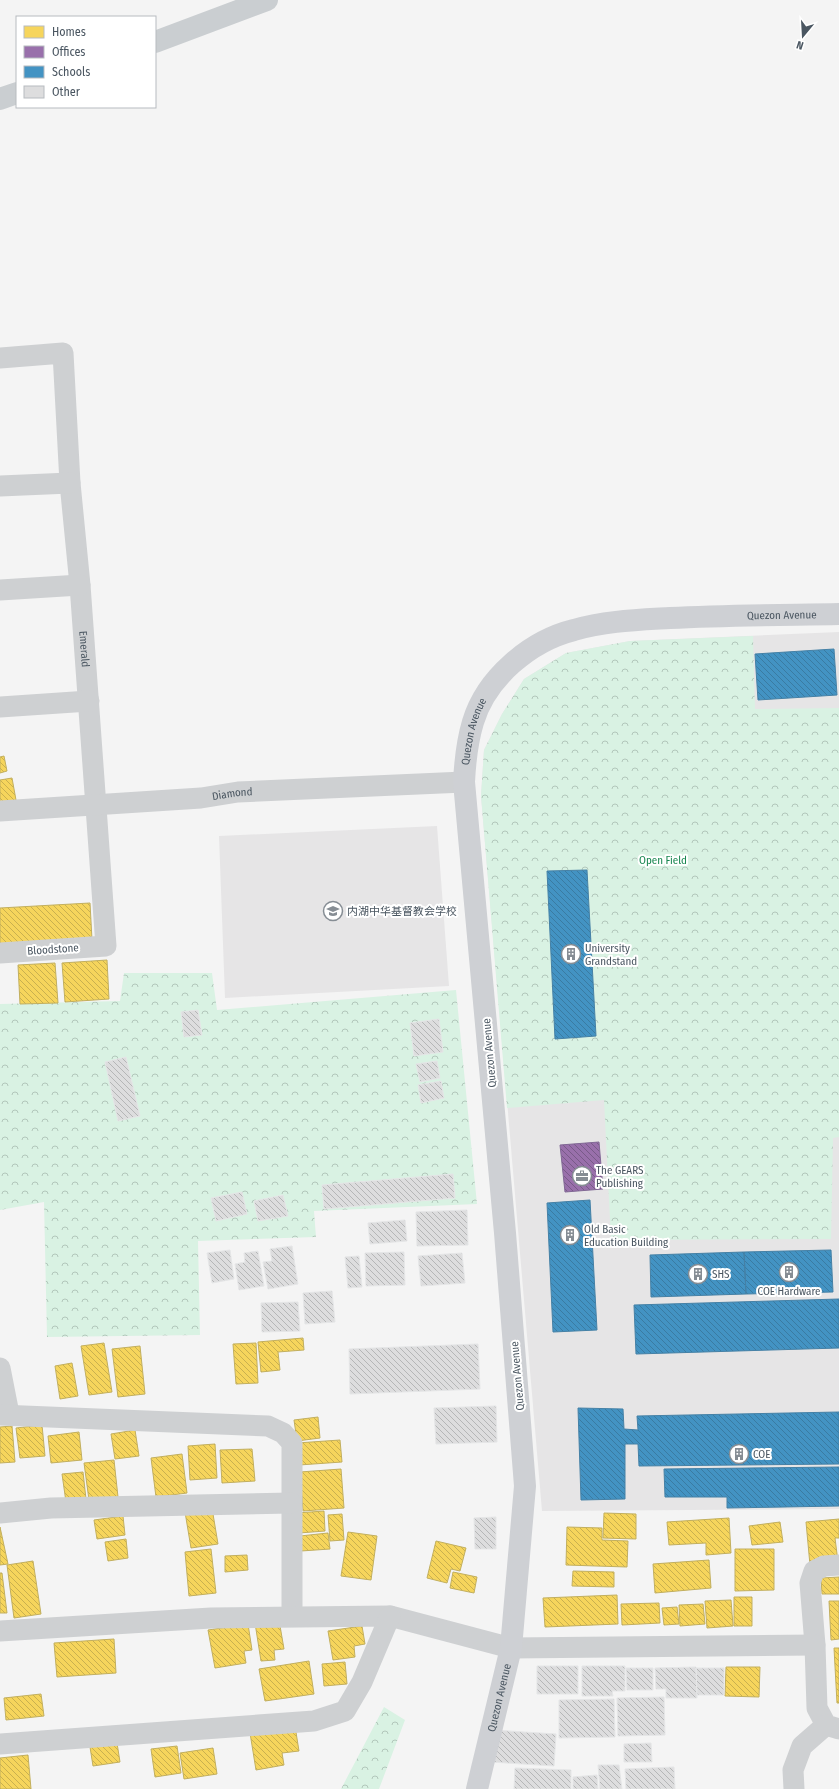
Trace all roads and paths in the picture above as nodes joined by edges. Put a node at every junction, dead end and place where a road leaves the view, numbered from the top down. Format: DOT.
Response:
graph roads {
  1 [pos="267,0"];
  2 [pos="156,42"];
  3 [pos="16,93"];
  4 [pos="0,99"];
  5 [pos="0,358"];
  6 [pos="70,483"];
  7 [pos="0,486"];
  8 [pos="80,585"];
  9 [pos="0,590"];
  10 [pos="839,614"];
  11 [pos="89,702"];
  12 [pos="0,707"];
  13 [pos="464,782"];
  14 [pos="95,805"];
  15 [pos="0,811"];
  16 [pos="106,946"];
  17 [pos="0,953"];
  18 [pos="0,1368"];
  19 [pos="4,1414"];
  20 [pos="291,1503"];
  21 [pos="0,1513"];
  22 [pos="839,1565"];
  23 [pos="292,1616"];
  24 [pos="390,1616"];
  25 [pos="0,1631"];
  26 [pos="816,1644"];
  27 [pos="511,1648"];
  28 [pos="833,1727"];
  29 [pos="0,1744"];
  30 [pos="477,1789"];
  31 [pos="794,1789"];
  1 -- 2 [label="main road"];
  3 -- 4 [label="main road"];
  5 -- 6 [label="street, Emerald"];
  6 -- 7 [label="street"];
  6 -- 8 [label="street, Emerald"];
  8 -- 9 [label="street"];
  8 -- 11 [label="street, Emerald"];
  10 -- 13 [label="main road, Quezon Avenue"];
  11 -- 12 [label="street"];
  11 -- 14 [label="street, Emerald"];
  13 -- 14 [label="street, Diamond"];
  13 -- 27 [label="main road, Quezon Avenue"];
  14 -- 15 [label="street, Diamond"];
  14 -- 16 [label="street, Emerald"];
  16 -- 17 [label="street, Bloodstone"];
  18 -- 19 [label="street"];
  19 -- 20 [label="street"];
  20 -- 21 [label="street"];
  20 -- 23 [label="street"];
  22 -- 26 [label="street"];
  23 -- 24 [label="street"];
  23 -- 25 [label="street"];
  24 -- 27 [label="street"];
  24 -- 29 [label="street"];
  26 -- 27 [label="street"];
  26 -- 28 [label="street"];
  27 -- 30 [label="main road, Quezon Avenue"];
  28 -- 31 [label="street"];
}
